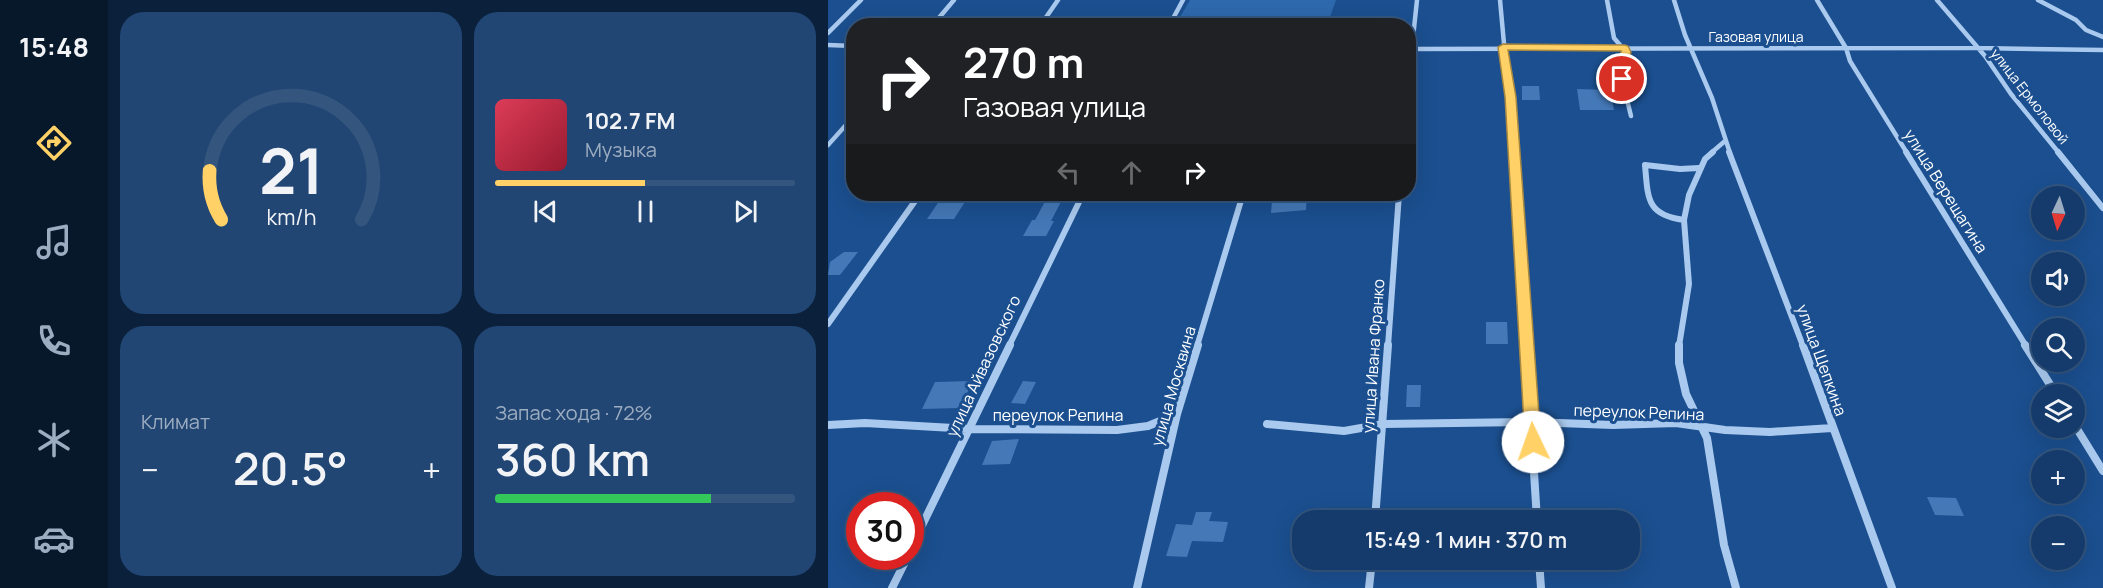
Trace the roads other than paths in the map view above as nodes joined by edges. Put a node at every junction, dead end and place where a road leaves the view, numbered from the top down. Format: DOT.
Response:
graph roads {
  1 [pos="861,0"];
  2 [pos="954,0"];
  3 [pos="1058,0"];
  4 [pos="1183,0"];
  5 [pos="1417,0"];
  6 [pos="1500,0"];
  7 [pos="1606,0"];
  8 [pos="1674,0"];
  9 [pos="1817,0"];
  10 [pos="1937,0"];
  11 [pos="2038,0"];
  12 [pos="939,18"];
  13 [pos="1046,18"];
  14 [pos="1173,18"];
  15 [pos="1415,18"];
  16 [pos="828,33"];
  17 [pos="2103,37"];
  18 [pos="828,45"];
  19 [pos="846,46"];
  20 [pos="1503,47"];
  21 [pos="1625,48"];
  22 [pos="1846,48"];
  23 [pos="1976,48"];
  24 [pos="1416,49"];
  25 [pos="1691,49"];
  26 [pos="2103,50"];
  27 [pos="1631,116"];
  28 [pos="846,125"];
  29 [pos="1725,141"];
  30 [pos="828,145"];
  31 [pos="1699,168"];
  32 [pos="915,201"];
  33 [pos="1080,201"];
  34 [pos="1241,201"];
  35 [pos="1399,201"];
  36 [pos="2103,208"];
  37 [pos="1684,220"];
  38 [pos="828,324"];
  39 [pos="2050,384"];
  40 [pos="1177,414"];
  41 [pos="1532,422"];
  42 [pos="1267,424"];
  43 [pos="1384,424"];
  44 [pos="828,425"];
  45 [pos="1700,425"];
  46 [pos="1832,428"];
  47 [pos="970,429"];
  48 [pos="2083,438"];
  49 [pos="2103,471"];
  50 [pos="1377,510"];
  51 [pos="1536,510"];
  52 [pos="924,522"];
  53 [pos="901,570"];
  54 [pos="1371,570"];
  55 [pos="1540,570"];
  56 [pos="892,588"];
  57 [pos="1137,588"];
  58 [pos="1369,588"];
  59 [pos="1541,588"];
  60 [pos="1736,588"];
  61 [pos="1892,588"];
  1 -- 16 [label="street"];
  2 -- 12 [label="street"];
  3 -- 13 [label="street"];
  4 -- 14 [label="street"];
  5 -- 15 [label="street"];
  6 -- 20 [label="street"];
  7 -- 21 [label="street"];
  8 -- 25 [label="street, улица Щепкина"];
  9 -- 22 [label="street, улица Верещагина"];
  10 -- 23 [label="street, улица Ермоловой"];
  11 -- 17 [label="street"];
  18 -- 19 [label="street"];
  20 -- 21 [label="street, Газовая улица"];
  20 -- 24 [label="street, Газовая улица"];
  20 -- 41 [label="street"];
  21 -- 25 [label="street, Газовая улица"];
  21 -- 27 [label="street"];
  22 -- 23 [label="street, Газовая улица"];
  22 -- 25 [label="street, Газовая улица"];
  22 -- 39 [label="street, улица Верещагина"];
  23 -- 26 [label="street, Газовая улица"];
  23 -- 36 [label="street, улица Ермоловой"];
  25 -- 29 [label="street, улица Щепкина"];
  28 -- 30 [label="street"];
  29 -- 31 [label="street"];
  29 -- 46 [label="street, улица Щепкина"];
  31 -- 37 [label="street"];
  31 -- 37 [label="street"];
  32 -- 38 [label="street"];
  33 -- 47 [label="street, улица Айвазовского"];
  34 -- 40 [label="street, улица Москвина"];
  35 -- 43 [label="street, улица Ивана Франко"];
  37 -- 45 [label="street"];
  40 -- 47 [label="street, переулок Репина"];
  40 -- 57 [label="street, улица Москвина"];
  41 -- 43 [label="street, переулок Репина"];
  41 -- 45 [label="street, переулок Репина"];
  41 -- 51 [label="street"];
  42 -- 43 [label="street, переулок Репина"];
  43 -- 50 [label="street, улица Ивана Франко"];
  44 -- 47 [label="street, переулок Репина"];
  45 -- 46 [label="street, переулок Репина"];
  45 -- 60 [label="street"];
  46 -- 61 [label="street, улица Щепкина"];
  47 -- 52 [label="street, улица Айвазовского"];
  48 -- 49 [label="street"];
  53 -- 56 [label="street"];
  54 -- 58 [label="street"];
  55 -- 59 [label="street"];
}
